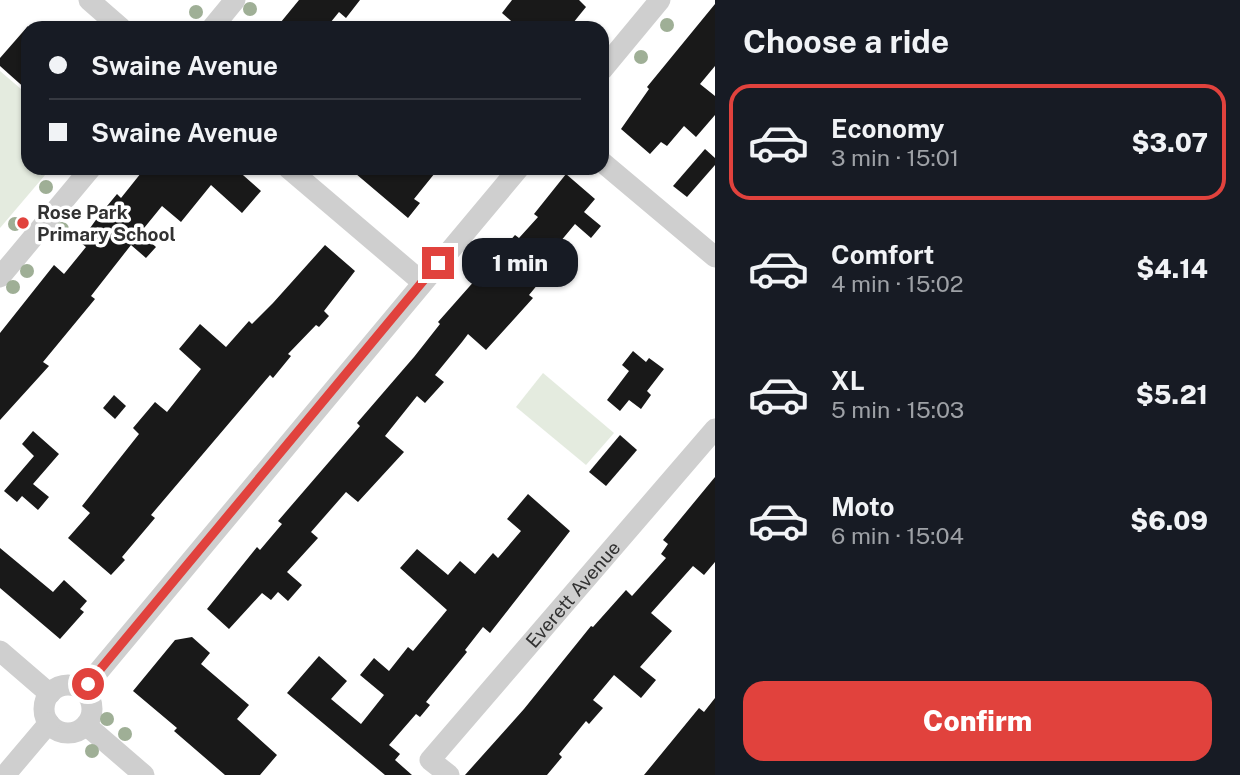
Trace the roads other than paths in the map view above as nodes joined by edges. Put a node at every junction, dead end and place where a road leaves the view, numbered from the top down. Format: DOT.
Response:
graph roads {
  1 [pos="89,0"];
  2 [pos="235,0"];
  3 [pos="660,0"];
  4 [pos="113,21"];
  5 [pos="218,21"];
  6 [pos="609,62"];
  7 [pos="609,168"];
  8 [pos="85,175"];
  9 [pos="296,175"];
  10 [pos="513,175"];
  11 [pos="715,257"];
  12 [pos="0,277"];
  13 [pos="422,282"];
  14 [pos="715,429"];
  15 [pos="0,651"];
  16 [pos="83,690"];
  17 [pos="50,694"];
  18 [pos="49,723"];
  19 [pos="86,725"];
  20 [pos="5,775"];
  21 [pos="144,775"];
  22 [pos="449,775"];
  1 -- 4 [label="street"];
  2 -- 5 [label="street"];
  3 -- 6 [label="street"];
  7 -- 11 [label="street"];
  8 -- 12 [label="street"];
  9 -- 13 [label="street"];
  10 -- 13 [label="street"];
  13 -- 16 [label="street"];
  14 -- 22 [label="street, Everett Avenue"];
  15 -- 17 [label="street"];
  16 -- 17 [label="street"];
  16 -- 19 [label="street"];
  17 -- 18 [label="street"];
  18 -- 19 [label="street"];
  18 -- 20 [label="street"];
  19 -- 21 [label="street"];
}
